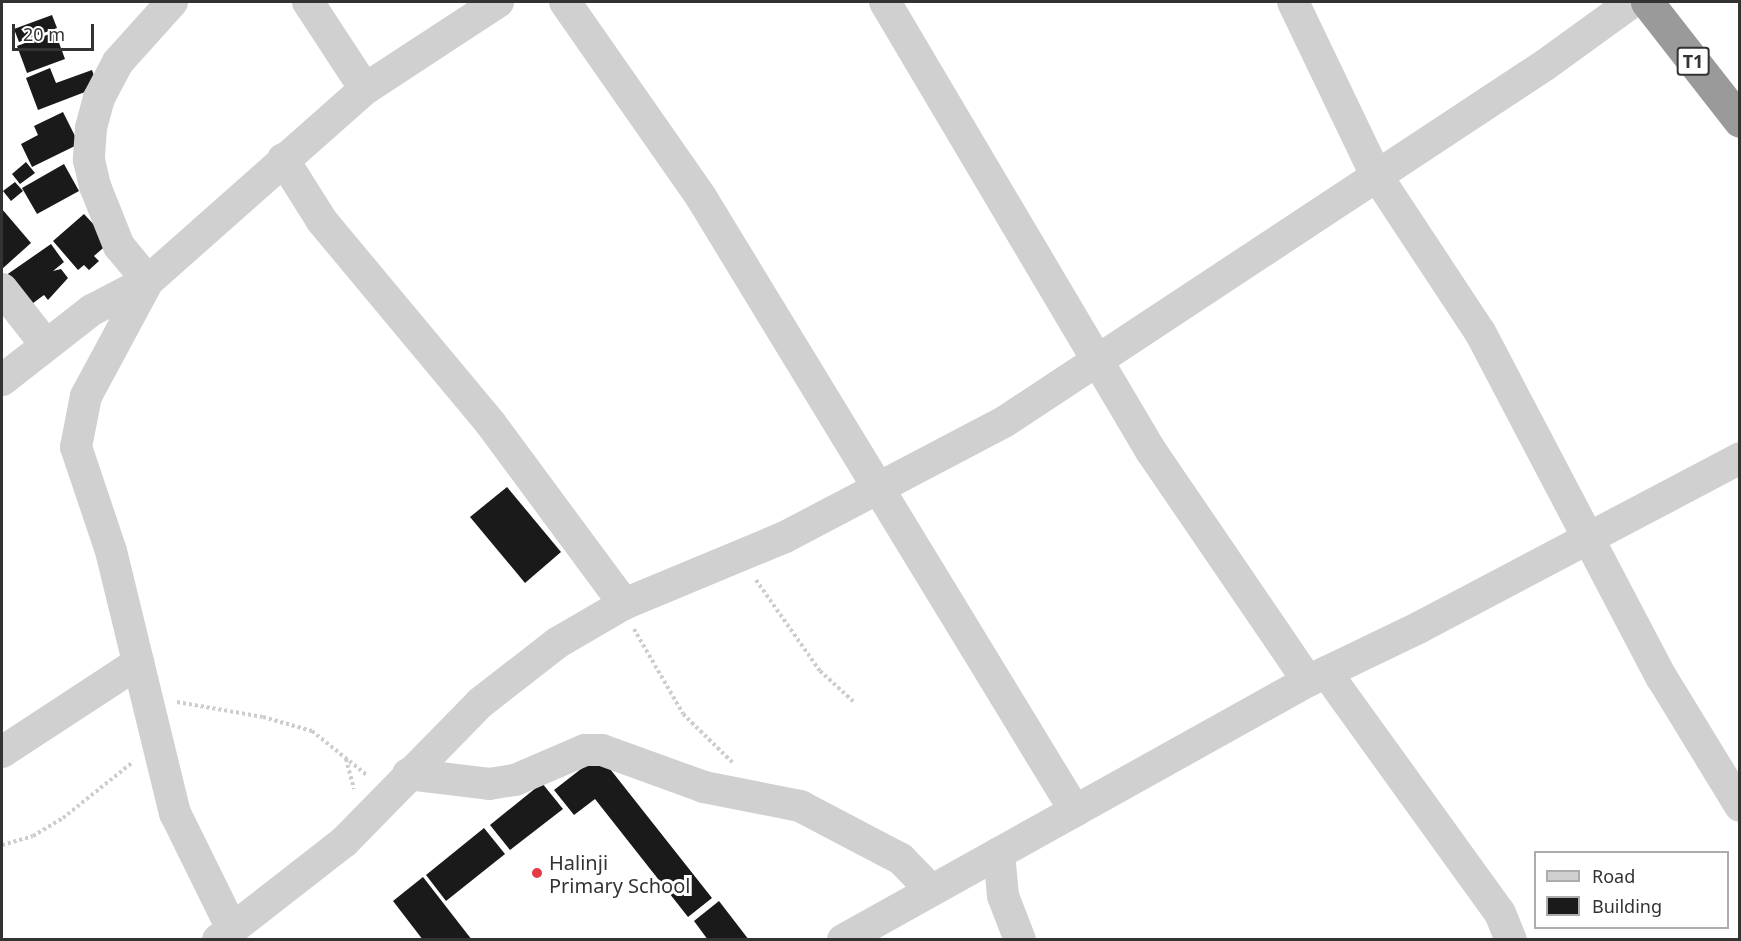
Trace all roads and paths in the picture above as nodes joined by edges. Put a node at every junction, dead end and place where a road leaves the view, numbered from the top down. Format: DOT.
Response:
graph roads {
  1 [pos="172,2"];
  2 [pos="308,2"];
  3 [pos="498,2"];
  4 [pos="565,2"];
  5 [pos="885,2"];
  6 [pos="1293,2"];
  7 [pos="1301,2"];
  8 [pos="1651,4"];
  9 [pos="1310,33"];
  10 [pos="364,89"];
  11 [pos="1740,121"];
  12 [pos="283,159"];
  13 [pos="1375,173"];
  14 [pos="148,281"];
  15 [pos="2,289"];
  16 [pos="46,345"];
  17 [pos="1102,361"];
  18 [pos="2,380"];
  19 [pos="1740,458"];
  20 [pos="880,488"];
  21 [pos="1591,538"];
  22 [pos="746,555"];
  23 [pos="624,604"];
  24 [pos="140,673"];
  25 [pos="1317,676"];
  26 [pos="854,702"];
  27 [pos="155,741"];
  28 [pos="2,752"];
  29 [pos="402,781"];
  30 [pos="765,797"];
  31 [pos="1740,806"];
  32 [pos="1075,811"];
  33 [pos="2,845"];
  34 [pos="999,853"];
  35 [pos="930,889"];
  36 [pos="225,934"];
  37 [pos="843,939"];
  38 [pos="1020,939"];
  39 [pos="1512,939"];
  1 -- 14 [label="street"];
  2 -- 10 [label="street"];
  3 -- 10 [label="street"];
  4 -- 20 [label="street"];
  5 -- 17 [label="street"];
  6 -- 9 [label="street"];
  7 -- 9 [label="street"];
  8 -- 11 [label="highway, T1"];
  8 -- 13 [label="street"];
  9 -- 13 [label="street"];
  10 -- 12 [label="street"];
  12 -- 14 [label="street"];
  12 -- 23 [label="street"];
  13 -- 17 [label="street"];
  13 -- 21 [label="street"];
  14 -- 16 [label="street"];
  14 -- 24 [label="street"];
  15 -- 16 [label="street"];
  16 -- 18 [label="street"];
  17 -- 20 [label="street"];
  17 -- 25 [label="street"];
  19 -- 21 [label="street"];
  20 -- 22 [label="street"];
  20 -- 32 [label="street"];
  21 -- 25 [label="street"];
  21 -- 31 [label="street"];
  22 -- 23 [label="street"];
  22 -- 26 [label="path"];
  23 -- 29 [label="street"];
  23 -- 30 [label="path"];
  24 -- 27 [label="street"];
  24 -- 28 [label="street"];
  24 -- 29 [label="path"];
  25 -- 32 [label="street"];
  25 -- 39 [label="street"];
  27 -- 33 [label="path"];
  27 -- 36 [label="street"];
  29 -- 30 [label="street"];
  29 -- 36 [label="street"];
  30 -- 35 [label="street"];
  32 -- 34 [label="street"];
  34 -- 35 [label="street"];
  34 -- 38 [label="street"];
  35 -- 37 [label="street"];
}
